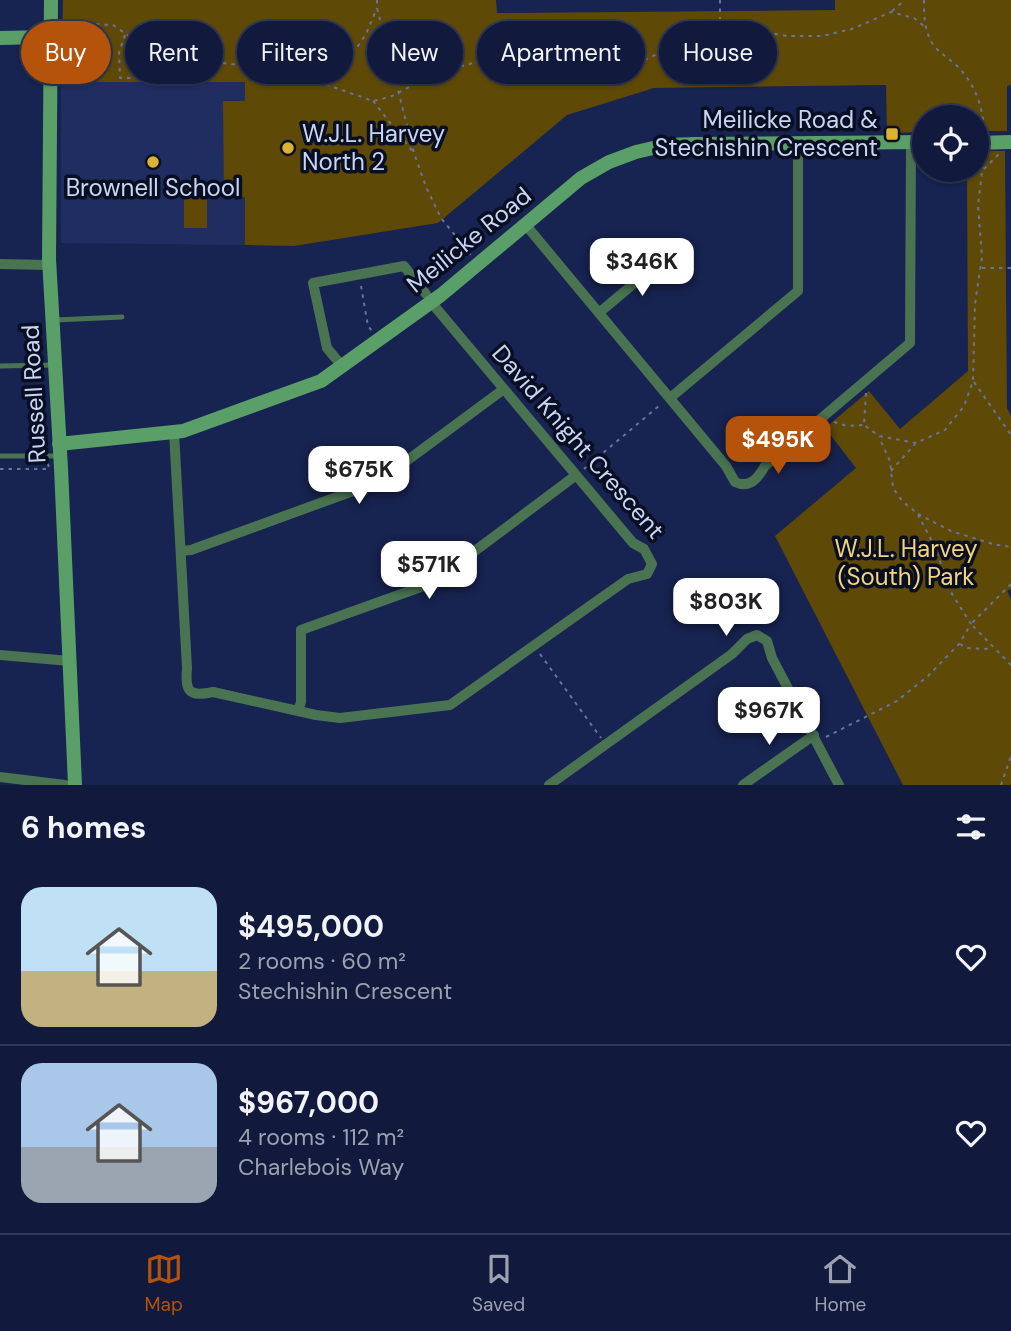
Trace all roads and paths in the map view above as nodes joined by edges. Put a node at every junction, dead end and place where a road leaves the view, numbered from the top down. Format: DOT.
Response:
graph roads {
  1 [pos="51,0"];
  2 [pos="377,0"];
  3 [pos="720,0"];
  4 [pos="905,0"];
  5 [pos="924,0"];
  6 [pos="377,8"];
  7 [pos="891,12"];
  8 [pos="53,21"];
  9 [pos="720,21"];
  10 [pos="925,27"];
  11 [pos="777,34"];
  12 [pos="21,36"];
  13 [pos="125,37"];
  14 [pos="0,38"];
  15 [pos="353,51"];
  16 [pos="659,53"];
  17 [pos="125,78"];
  18 [pos="53,84"];
  19 [pos="325,84"];
  20 [pos="400,93"];
  21 [pos="373,101"];
  22 [pos="980,105"];
  23 [pos="912,142"];
  24 [pos="798,144"];
  25 [pos="989,144"];
  26 [pos="1007,147"];
  27 [pos="414,153"];
  28 [pos="989,165"];
  29 [pos="916,182"];
  30 [pos="982,182"];
  31 [pos="525,224"];
  32 [pos="472,256"];
  33 [pos="663,259"];
  34 [pos="0,264"];
  35 [pos="49,265"];
  36 [pos="981,268"];
  37 [pos="1011,268"];
  38 [pos="360,274"];
  39 [pos="429,298"];
  40 [pos="600,312"];
  41 [pos="122,317"];
  42 [pos="52,321"];
  43 [pos="378,340"];
  44 [pos="55,365"];
  45 [pos="0,366"];
  46 [pos="342,366"];
  47 [pos="973,381"];
  48 [pos="504,389"];
  49 [pos="866,392"];
  50 [pos="666,401"];
  51 [pos="832,420"];
  52 [pos="864,425"];
  53 [pos="174,432"];
  54 [pos="1011,435"];
  55 [pos="879,436"];
  56 [pos="916,443"];
  57 [pos="60,453"];
  58 [pos="0,456"];
  59 [pos="0,469"];
  60 [pos="891,471"];
  61 [pos="579,473"];
  62 [pos="917,513"];
  63 [pos="1011,547"];
  64 [pos="181,551"];
  65 [pos="1011,584"];
  66 [pos="971,624"];
  67 [pos="960,644"];
  68 [pos="994,649"];
  69 [pos="539,653"];
  70 [pos="0,654"];
  71 [pos="70,661"];
  72 [pos="1011,665"];
  73 [pos="298,711"];
  74 [pos="600,737"];
  75 [pos="817,741"];
  76 [pos="1011,756"];
  77 [pos="0,777"];
  78 [pos="65,785"];
  79 [pos="75,785"];
  80 [pos="550,785"];
  81 [pos="743,785"];
  82 [pos="839,785"];
  83 [pos="1001,785"];
  1 -- 8 [label="street, Russell Road"];
  2 -- 6 [label="path"];
  3 -- 9 [label="path"];
  4 -- 7 [label="path"];
  5 -- 10 [label="path"];
  6 -- 15 [label="path"];
  6 -- 20 [label="path"];
  7 -- 10 [label="path"];
  7 -- 11 [label="path"];
  10 -- 22 [label="path"];
  12 -- 14 [label="street"];
  13 -- 17 [label="path"];
  16 -- 20 [label="path"];
  18 -- 35 [label="street, Russell Road"];
  19 -- 21 [label="path"];
  20 -- 21 [label="path"];
  20 -- 27 [label="path"];
  21 -- 27 [label="path"];
  23 -- 24 [label="street, Meilicke Road"];
  24 -- 31 [label="street, Meilicke Road"];
  24 -- 50 [label="street"];
  25 -- 26 [label="street"];
  26 -- 28 [label="path"];
  27 -- 32 [label="path"];
  29 -- 50 [label="street"];
  30 -- 36 [label="path"];
  31 -- 39 [label="street, Meilicke Road"];
  31 -- 40 [label="street"];
  33 -- 40 [label="street"];
  34 -- 35 [label="street"];
  35 -- 42 [label="street, Russell Road"];
  36 -- 37 [label="path"];
  36 -- 47 [label="path"];
  38 -- 39 [label="street, David Knight Crescent"];
  38 -- 43 [label="path"];
  38 -- 46 [label="street"];
  39 -- 43 [label="street, Meilicke Road"];
  39 -- 48 [label="street, David Knight Crescent"];
  40 -- 50 [label="street"];
  41 -- 42 [label="lane"];
  42 -- 44 [label="street, Russell Road"];
  43 -- 46 [label="street, Meilicke Road"];
  44 -- 45 [label="lane"];
  44 -- 57 [label="street, Russell Road"];
  46 -- 53 [label="street, Meilicke Road"];
  47 -- 54 [label="path"];
  47 -- 56 [label="path"];
  48 -- 61 [label="street, David Knight Crescent"];
  48 -- 64 [label="street"];
  49 -- 52 [label="path"];
  50 -- 61 [label="path"];
  51 -- 52 [label="path"];
  52 -- 55 [label="path"];
  53 -- 57 [label="street, Meilicke Road"];
  53 -- 64 [label="street, David Knight Crescent"];
  55 -- 56 [label="path"];
  55 -- 60 [label="path"];
  56 -- 60 [label="path"];
  57 -- 58 [label="lane"];
  57 -- 59 [label="path"];
  57 -- 71 [label="street, Russell Road"];
  60 -- 62 [label="path"];
  61 -- 73 [label="street"];
  61 -- 73 [label="street, David Knight Crescent"];
  62 -- 63 [label="path"];
  62 -- 66 [label="path"];
  64 -- 73 [label="street, David Knight Crescent"];
  65 -- 66 [label="path"];
  66 -- 67 [label="path"];
  66 -- 68 [label="path"];
  67 -- 68 [label="path"];
  67 -- 75 [label="path"];
  68 -- 72 [label="path"];
  69 -- 74 [label="path"];
  70 -- 71 [label="street"];
  71 -- 79 [label="street, Russell Road"];
  75 -- 80 [label="street"];
  75 -- 81 [label="street"];
  75 -- 82 [label="street"];
  76 -- 83 [label="path"];
  77 -- 78 [label="street"];
}
